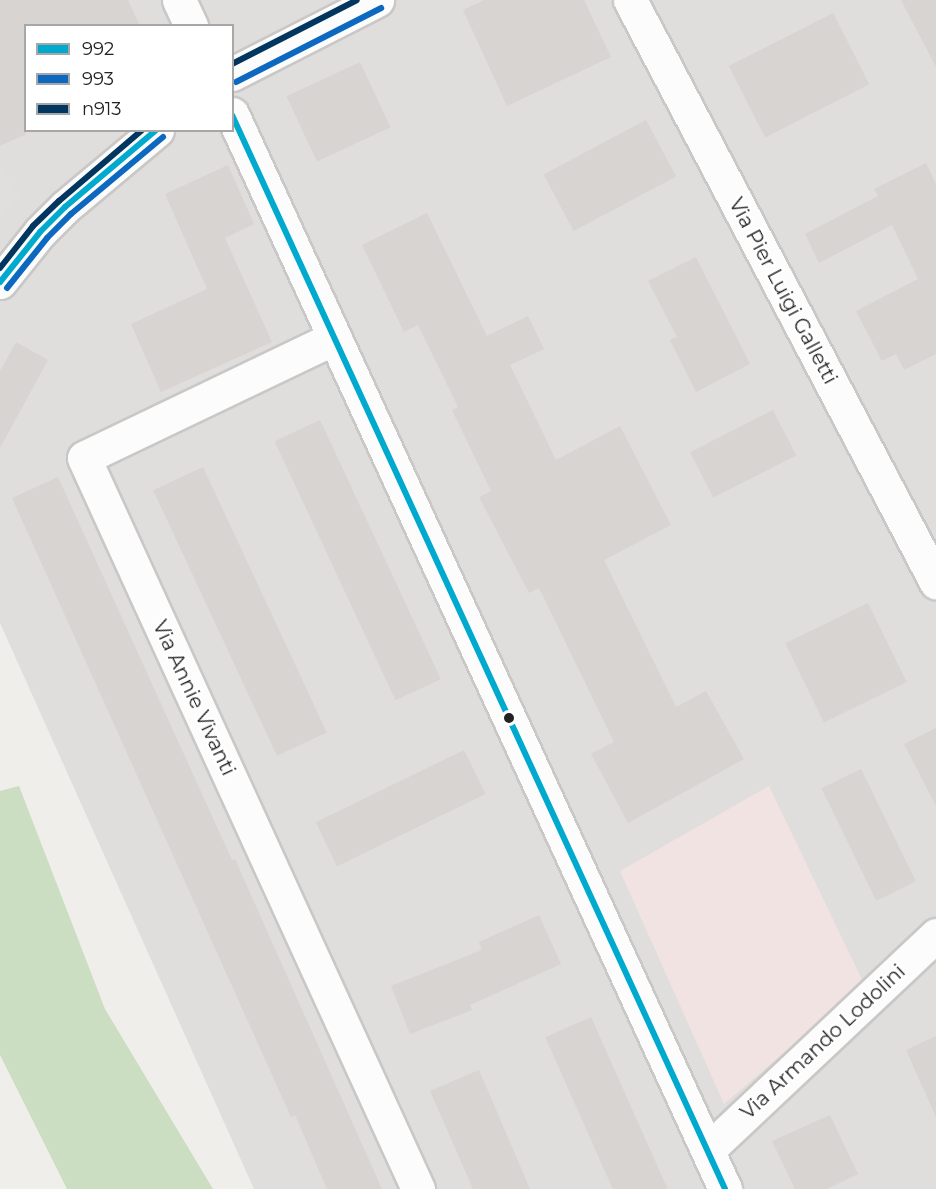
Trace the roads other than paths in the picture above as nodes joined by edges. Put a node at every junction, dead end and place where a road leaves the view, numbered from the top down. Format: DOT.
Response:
graph roads {
  1 [pos="179,0"];
  2 [pos="377,0"];
  3 [pos="630,0"];
  4 [pos="190,24"];
  5 [pos="234,73"];
  6 [pos="234,118"];
  7 [pos="155,132"];
  8 [pos="0,282"];
  9 [pos="334,338"];
  10 [pos="936,582"];
  11 [pos="936,935"];
  12 [pos="709,1149"];
  13 [pos="418,1189"];
  14 [pos="726,1189"];
  1 -- 4 [label="street"];
  2 -- 5 [label="street"];
  3 -- 10 [label="street, Via Pier Luigi Galletti"];
  6 -- 9 [label="street"];
  7 -- 8 [label="street"];
  9 -- 12 [label="street"];
  9 -- 13 [label="street, Via Annie Vivanti"];
  11 -- 12 [label="street, Via Armando Lodolini"];
  12 -- 14 [label="street"];
}
